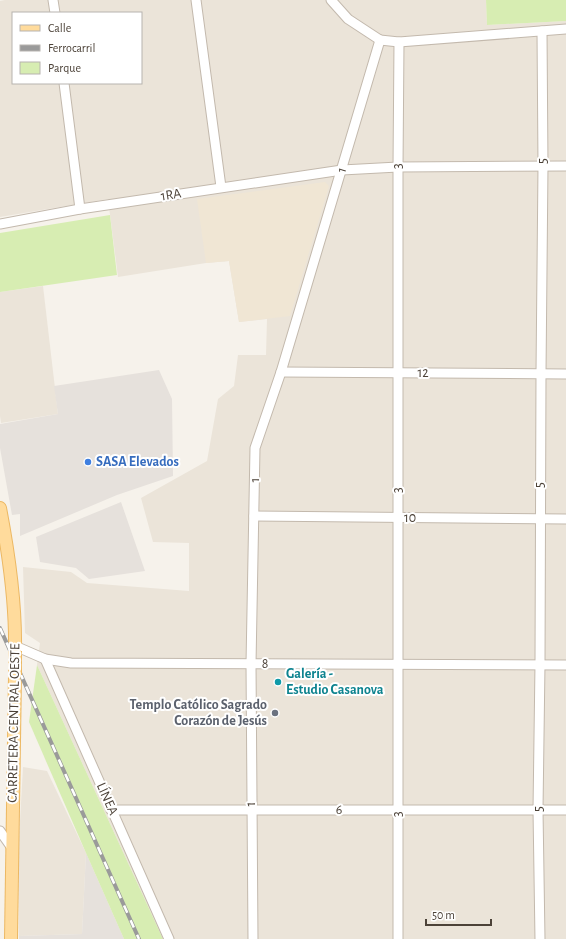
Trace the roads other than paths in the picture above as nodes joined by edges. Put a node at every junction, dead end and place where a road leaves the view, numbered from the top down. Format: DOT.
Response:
graph roads {
  1 [pos="53,0"];
  2 [pos="196,0"];
  3 [pos="331,0"];
  4 [pos="55,12"];
  5 [pos="566,29"];
  6 [pos="542,31"];
  7 [pos="380,40"];
  8 [pos="399,42"];
  9 [pos="64,84"];
  10 [pos="543,166"];
  11 [pos="566,166"];
  12 [pos="398,167"];
  13 [pos="342,170"];
  14 [pos="221,187"];
  15 [pos="80,209"];
  16 [pos="0,224"];
  17 [pos="281,372"];
  18 [pos="398,373"];
  19 [pos="541,374"];
  20 [pos="566,374"];
  21 [pos="0,508"];
  22 [pos="254,516"];
  23 [pos="398,518"];
  24 [pos="540,518"];
  25 [pos="566,519"];
  26 [pos="15,648"];
  27 [pos="45,659"];
  28 [pos="398,663"];
  29 [pos="251,664"];
  30 [pos="540,664"];
  31 [pos="566,664"];
  32 [pos="111,810"];
  33 [pos="251,810"];
  34 [pos="398,810"];
  35 [pos="538,810"];
  36 [pos="566,810"];
  37 [pos="0,831"];
  38 [pos="12,848"];
  39 [pos="11,939"];
  40 [pos="169,939"];
  41 [pos="253,939"];
  42 [pos="398,939"];
  43 [pos="540,939"];
  1 -- 4 [label="street"];
  2 -- 14 [label="street"];
  3 -- 7 [label="street"];
  5 -- 6 [label="street"];
  6 -- 8 [label="street"];
  6 -- 10 [label="street, 5"];
  7 -- 8 [label="street"];
  7 -- 13 [label="street, 1"];
  8 -- 12 [label="street, 3"];
  9 -- 15 [label="street"];
  10 -- 11 [label="street, 1RA"];
  10 -- 12 [label="street, 1RA"];
  10 -- 19 [label="street, 5"];
  12 -- 13 [label="street, 1RA"];
  12 -- 18 [label="street, 3"];
  13 -- 14 [label="street, 1RA"];
  13 -- 17 [label="street, 1"];
  14 -- 15 [label="street, 1RA"];
  15 -- 16 [label="street, 1RA"];
  17 -- 18 [label="street, 12"];
  17 -- 22 [label="street, 1"];
  18 -- 19 [label="street, 12"];
  18 -- 23 [label="street, 3"];
  19 -- 20 [label="street, 12"];
  19 -- 24 [label="street, 5"];
  21 -- 26 [label="main road, CARRETERA CENTRAL OESTE"];
  22 -- 23 [label="street, 10"];
  22 -- 29 [label="street, 1"];
  23 -- 24 [label="street, 10"];
  23 -- 28 [label="street, 3"];
  24 -- 25 [label="street, 10"];
  24 -- 30 [label="street, 5"];
  26 -- 27 [label="street, 8"];
  26 -- 38 [label="main road, CARRETERA CENTRAL OESTE, bridge"];
  27 -- 29 [label="street, 8"];
  27 -- 32 [label="street, LÍNEA"];
  28 -- 29 [label="street, 8"];
  28 -- 30 [label="street, 8"];
  28 -- 34 [label="street, 3"];
  29 -- 33 [label="street, 1"];
  30 -- 31 [label="street, 8"];
  30 -- 35 [label="street, 5"];
  32 -- 33 [label="street, 6"];
  32 -- 40 [label="street, LÍNEA"];
  33 -- 34 [label="street, 6"];
  33 -- 41 [label="street, 1"];
  34 -- 35 [label="street, 6"];
  34 -- 42 [label="street, 3"];
  35 -- 36 [label="street, 6"];
  35 -- 43 [label="street, 5"];
  37 -- 38 [label="street"];
  38 -- 39 [label="main road, CARRETERA CENTRAL OESTE"];
}
